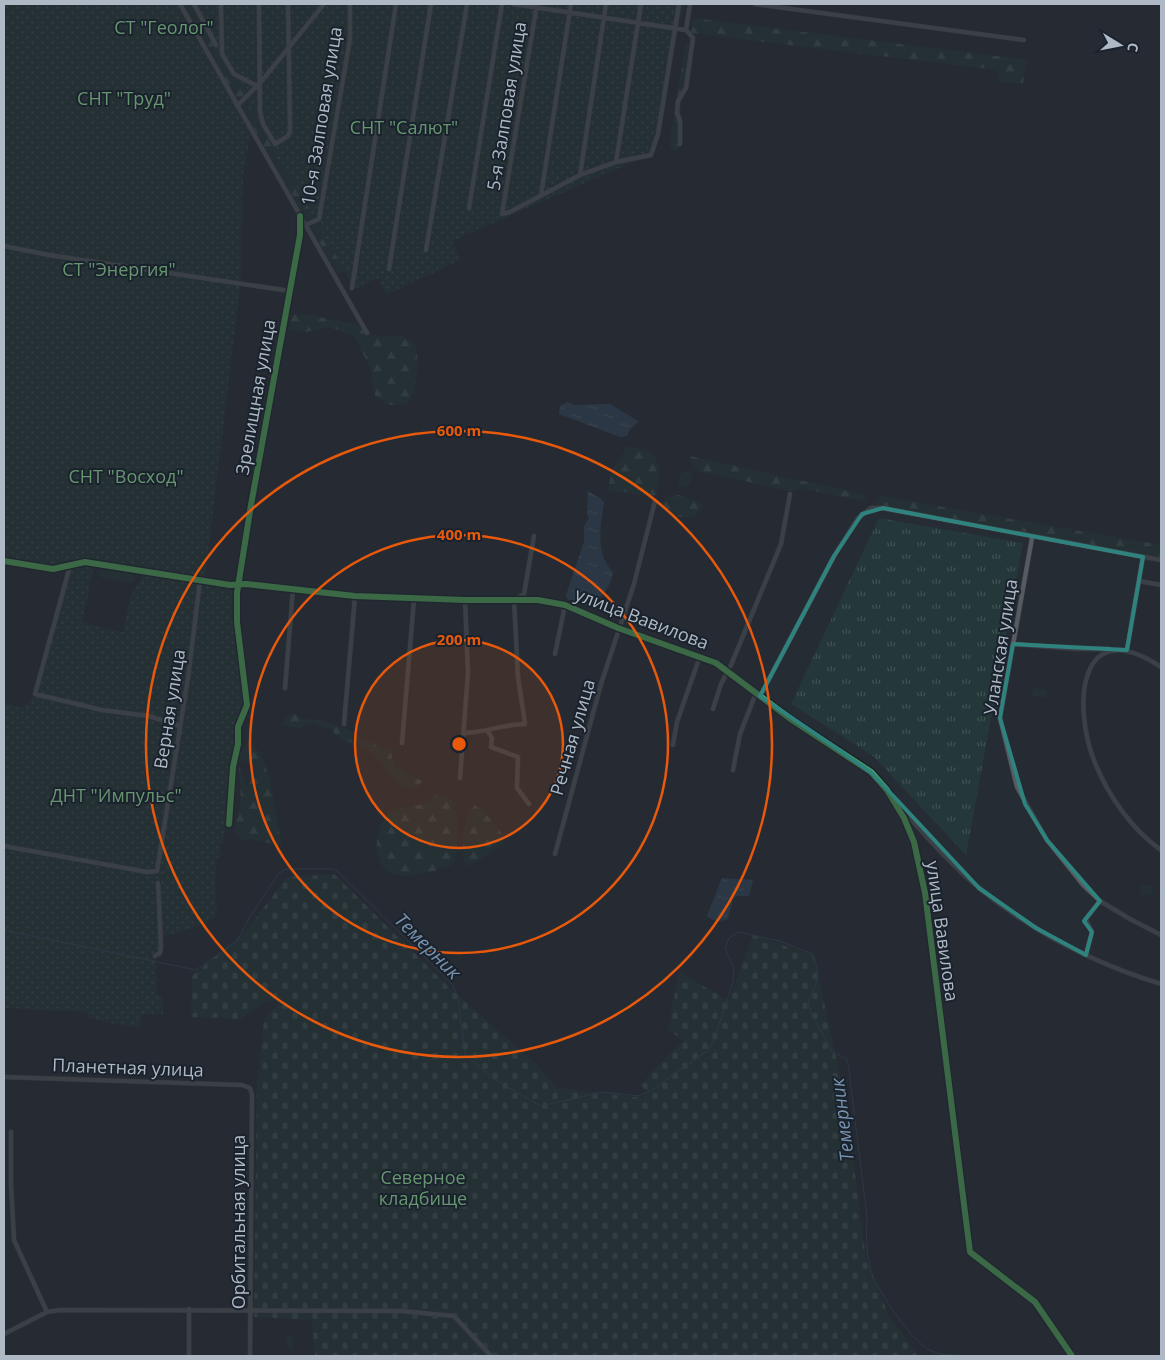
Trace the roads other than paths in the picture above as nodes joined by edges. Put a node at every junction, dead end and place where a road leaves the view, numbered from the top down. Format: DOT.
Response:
graph roads {
  1 [pos="180,4"];
  2 [pos="194,4"];
  3 [pos="221,4"];
  4 [pos="259,4"];
  5 [pos="288,4"];
  6 [pos="317,4"];
  7 [pos="324,4"];
  8 [pos="350,4"];
  9 [pos="396,4"];
  10 [pos="431,4"];
  11 [pos="467,4"];
  12 [pos="502,4"];
  13 [pos="513,4"];
  14 [pos="571,4"];
  15 [pos="606,4"];
  16 [pos="641,4"];
  17 [pos="679,4"];
  18 [pos="690,4"];
  19 [pos="755,4"];
  20 [pos="537,6"];
  21 [pos="570,12"];
  22 [pos="317,13"];
  23 [pos="604,17"];
  24 [pos="638,22"];
  25 [pos="675,28"];
  26 [pos="686,30"];
  27 [pos="1024,40"];
  28 [pos="216,44"];
  29 [pos="289,49"];
  30 [pos="258,84"];
  31 [pos="237,106"];
  32 [pos="680,144"];
  33 [pos="616,162"];
  34 [pos="580,175"];
  35 [pos="541,195"];
  36 [pos="469,208"];
  37 [pos="300,216"];
  38 [pos="306,225"];
  39 [pos="4,246"];
  40 [pos="426,250"];
  41 [pos="389,269"];
  42 [pos="352,288"];
  43 [pos="290,291"];
  44 [pos="367,333"];
  45 [pos="790,494"];
  46 [pos="655,501"];
  47 [pos="534,536"];
  48 [pos="1032,538"];
  49 [pos="1143,557"];
  50 [pos="1161,560"];
  51 [pos="4,561"];
  52 [pos="70,566"];
  53 [pos="200,580"];
  54 [pos="1139,581"];
  55 [pos="238,584"];
  56 [pos="1161,585"];
  57 [pos="293,589"];
  58 [pos="355,596"];
  59 [pos="414,599"];
  60 [pos="465,600"];
  61 [pos="514,600"];
  62 [pos="564,605"];
  63 [pos="618,628"];
  64 [pos="1013,644"];
  65 [pos="1116,649"];
  66 [pos="1127,650"];
  67 [pos="555,654"];
  68 [pos="700,656"];
  69 [pos="1161,667"];
  70 [pos="727,670"];
  71 [pos="285,688"];
  72 [pos="758,694"];
  73 [pos="713,709"];
  74 [pos="344,724"];
  75 [pos="180,726"];
  76 [pos="487,730"];
  77 [pos="463,733"];
  78 [pos="402,743"];
  79 [pos="674,745"];
  80 [pos="733,770"];
  81 [pos="460,778"];
  82 [pos="893,800"];
  83 [pos="529,804"];
  84 [pos="229,824"];
  85 [pos="4,846"];
  86 [pos="1161,850"];
  87 [pos="555,854"];
  88 [pos="158,883"];
  89 [pos="1100,901"];
  90 [pos="1161,935"];
  91 [pos="1086,954"];
  92 [pos="155,956"];
  93 [pos="1161,984"];
  94 [pos="4,1077"];
  95 [pos="250,1088"];
  96 [pos="11,1132"];
  97 [pos="189,1309"];
  98 [pos="251,1311"];
  99 [pos="47,1312"];
  100 [pos="4,1334"];
  101 [pos="189,1356"];
  102 [pos="250,1356"];
  103 [pos="491,1356"];
  104 [pos="1072,1356"];
  1 -- 31 [label="street"];
  2 -- 28 [label="street"];
  3 -- 30 [label="street"];
  4 -- 30 [label="street"];
  5 -- 29 [label="street"];
  6 -- 22 [label="street"];
  7 -- 22 [label="street"];
  8 -- 38 [label="street, 10-я Залповая улица"];
  9 -- 42 [label="street"];
  10 -- 41 [label="street"];
  11 -- 40 [label="street"];
  12 -- 36 [label="street"];
  13 -- 20 [label="street"];
  14 -- 21 [label="street"];
  15 -- 23 [label="street"];
  16 -- 24 [label="street"];
  17 -- 25 [label="street"];
  18 -- 26 [label="street"];
  19 -- 27 [label="street"];
  20 -- 21 [label="street"];
  20 -- 35 [label="street, 5-я Залповая улица"];
  21 -- 23 [label="street"];
  21 -- 35 [label="street"];
  22 -- 29 [label="street"];
  23 -- 24 [label="street"];
  23 -- 34 [label="street"];
  24 -- 25 [label="street"];
  24 -- 33 [label="street"];
  25 -- 26 [label="street"];
  25 -- 33 [label="street"];
  26 -- 32 [label="street"];
  29 -- 30 [label="street"];
  29 -- 30 [label="street"];
  30 -- 31 [label="street"];
  31 -- 37 [label="street"];
  33 -- 34 [label="street"];
  34 -- 35 [label="street"];
  37 -- 38 [label="street"];
  37 -- 43 [label="street, Зрелищная улица"];
  38 -- 44 [label="street"];
  39 -- 43 [label="street"];
  43 -- 55 [label="street, Зрелищная улица"];
  45 -- 70 [label="street"];
  46 -- 63 [label="street, Речная улица"];
  47 -- 61 [label="street"];
  48 -- 49 [label="street"];
  48 -- 64 [label="street, Уланская улица"];
  48 -- 72 [label="street"];
  49 -- 50 [label="street"];
  49 -- 54 [label="street"];
  51 -- 52 [label="street, улица Вавилова"];
  52 -- 53 [label="street, улица Вавилова"];
  52 -- 75 [label="street"];
  53 -- 55 [label="street, улица Вавилова"];
  53 -- 75 [label="street, Верная улица"];
  54 -- 56 [label="street"];
  54 -- 66 [label="street"];
  55 -- 57 [label="street, улица Вавилова"];
  55 -- 84 [label="street, Зрелищная улица"];
  57 -- 58 [label="street, улица Вавилова"];
  57 -- 71 [label="street"];
  58 -- 59 [label="street, улица Вавилова"];
  58 -- 74 [label="street"];
  59 -- 60 [label="street, улица Вавилова"];
  59 -- 78 [label="street"];
  60 -- 61 [label="street, улица Вавилова"];
  60 -- 77 [label="street"];
  61 -- 62 [label="street, улица Вавилова"];
  61 -- 76 [label="street"];
  62 -- 63 [label="street, улица Вавилова"];
  62 -- 67 [label="street"];
  63 -- 68 [label="street, улица Вавилова"];
  63 -- 87 [label="street, Речная улица"];
  64 -- 65 [label="street"];
  64 -- 89 [label="street, Уланская улица"];
  65 -- 66 [label="street"];
  65 -- 86 [label="street"];
  66 -- 69 [label="street"];
  68 -- 70 [label="street, улица Вавилова"];
  68 -- 79 [label="street"];
  70 -- 72 [label="street, улица Вавилова"];
  70 -- 73 [label="street"];
  72 -- 80 [label="street"];
  72 -- 82 [label="street, улица Вавилова"];
  75 -- 85 [label="street, Верная улица"];
  76 -- 77 [label="street"];
  76 -- 83 [label="street, Речная улица"];
  77 -- 81 [label="street"];
  82 -- 91 [label="street, улица Вавилова"];
  82 -- 104 [label="street, улица Вавилова"];
  88 -- 92 [label="street"];
  89 -- 90 [label="street, Уланская улица"];
  89 -- 91 [label="street"];
  91 -- 93 [label="street, улица Вавилова"];
  94 -- 95 [label="street, Планетная улица"];
  95 -- 98 [label="street, Орбитальная улица"];
  96 -- 99 [label="street"];
  97 -- 98 [label="street"];
  97 -- 99 [label="street"];
  97 -- 101 [label="street"];
  98 -- 102 [label="street, Орбитальная улица"];
  98 -- 103 [label="street"];
  99 -- 100 [label="street"];
}
